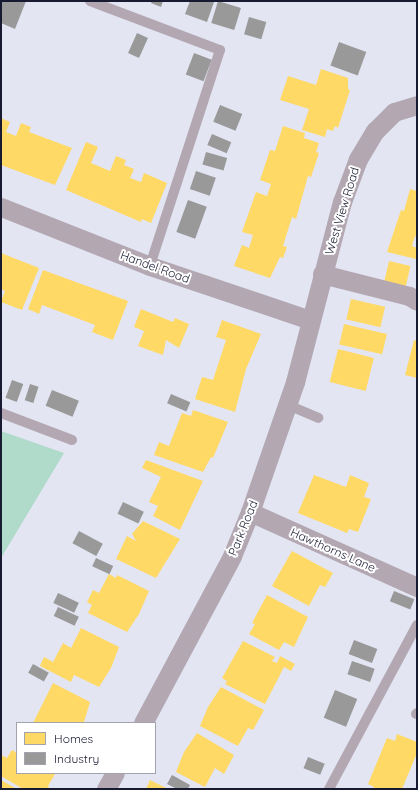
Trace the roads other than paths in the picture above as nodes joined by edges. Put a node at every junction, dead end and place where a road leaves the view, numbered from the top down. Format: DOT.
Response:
graph roads {
  1 [pos="90,1"];
  2 [pos="417,105"];
  3 [pos="1,207"];
  4 [pos="150,266"];
  5 [pos="322,274"];
  6 [pos="417,301"];
  7 [pos="310,320"];
  8 [pos="288,405"];
  9 [pos="1,414"];
  10 [pos="318,418"];
  11 [pos="72,440"];
  12 [pos="250,512"];
  13 [pos="417,587"];
  14 [pos="417,625"];
  15 [pos="144,722"];
  16 [pos="114,774"];
  17 [pos="106,789"];
  18 [pos="329,789"];
  1 -- 4 [label="lane"];
  2 -- 5 [label="street, West View Road"];
  3 -- 4 [label="street, Handel Road"];
  4 -- 7 [label="street, Handel Road"];
  5 -- 6 [label="street"];
  5 -- 7 [label="street, West View Road"];
  7 -- 8 [label="street, Park Road"];
  8 -- 10 [label="lane"];
  8 -- 12 [label="street, Park Road"];
  9 -- 11 [label="lane"];
  12 -- 13 [label="street, Hawthorns Lane"];
  12 -- 15 [label="street, Park Road"];
  14 -- 18 [label="lane"];
  16 -- 17 [label="street"];
}
